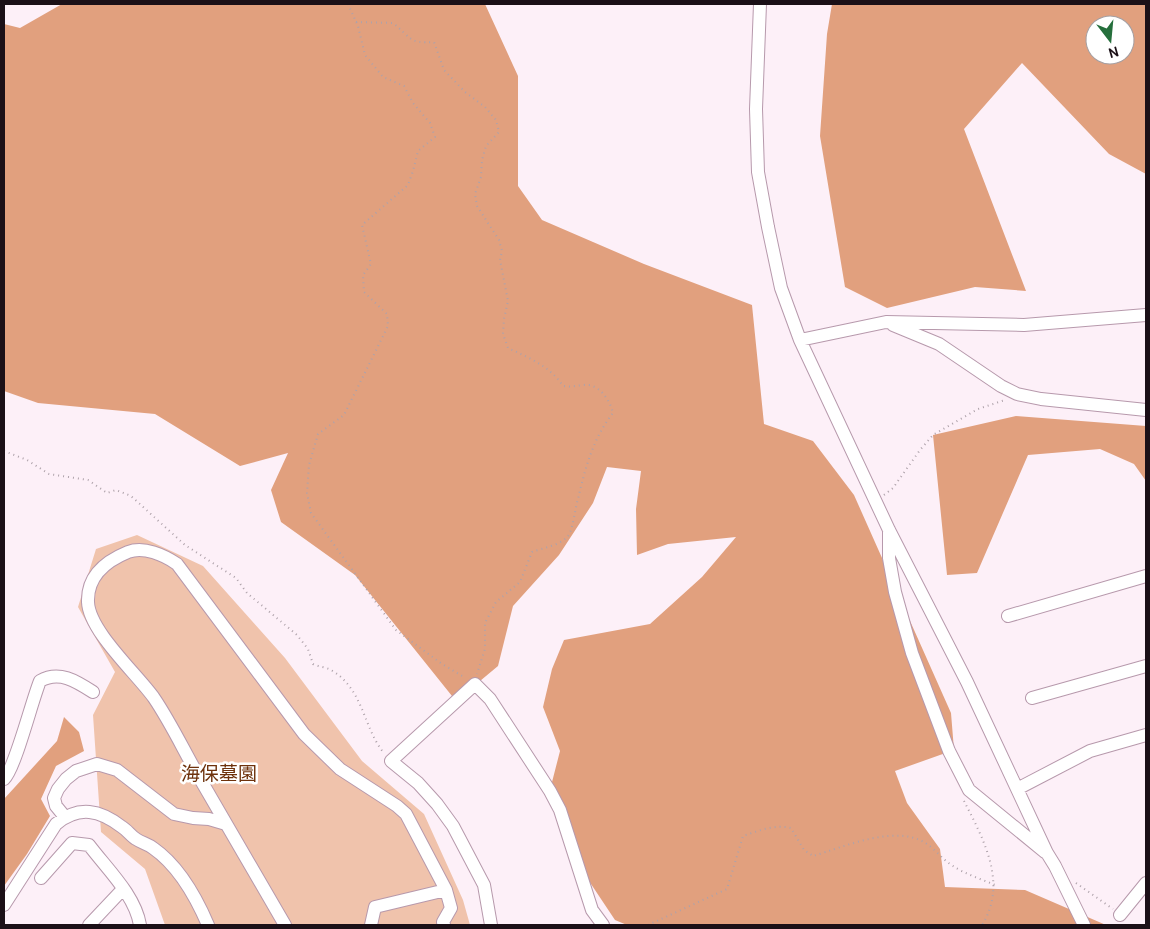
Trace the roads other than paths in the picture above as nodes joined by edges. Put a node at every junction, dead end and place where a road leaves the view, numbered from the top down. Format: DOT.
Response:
graph roads {
  1 [pos="760,4"];
  2 [pos="1146,315"];
  3 [pos="886,322"];
  4 [pos="800,340"];
  5 [pos="1146,410"];
  6 [pos="888,530"];
  7 [pos="1146,576"];
  8 [pos="1008,616"];
  9 [pos="1146,666"];
  10 [pos="92,692"];
  11 [pos="1032,698"];
  12 [pos="1146,735"];
  13 [pos="4,779"];
  14 [pos="1017,789"];
  15 [pos="64,817"];
  16 [pos="226,824"];
  17 [pos="1047,853"];
  18 [pos="41,878"];
  19 [pos="1146,883"];
  20 [pos="123,890"];
  21 [pos="446,890"];
  22 [pos="4,905"];
  23 [pos="1120,915"];
  24 [pos="89,925"];
  25 [pos="140,925"];
  26 [pos="208,925"];
  27 [pos="285,925"];
  28 [pos="371,925"];
  29 [pos="444,925"];
  30 [pos="491,925"];
  31 [pos="603,925"];
  32 [pos="1084,925"];
  1 -- 4 [label="street"];
  2 -- 3 [label="street"];
  3 -- 4 [label="street"];
  3 -- 5 [label="street"];
  4 -- 6 [label="street"];
  6 -- 14 [label="street"];
  6 -- 17 [label="street"];
  7 -- 8 [label="street"];
  9 -- 11 [label="street"];
  10 -- 13 [label="street"];
  12 -- 14 [label="street"];
  14 -- 17 [label="street"];
  15 -- 16 [label="street"];
  15 -- 22 [label="street"];
  15 -- 26 [label="street"];
  16 -- 21 [label="street"];
  16 -- 27 [label="street"];
  17 -- 32 [label="street"];
  18 -- 20 [label="street"];
  19 -- 23 [label="street"];
  20 -- 24 [label="street"];
  20 -- 25 [label="street"];
  21 -- 28 [label="street"];
  21 -- 29 [label="street"];
  30 -- 31 [label="street"];
}
